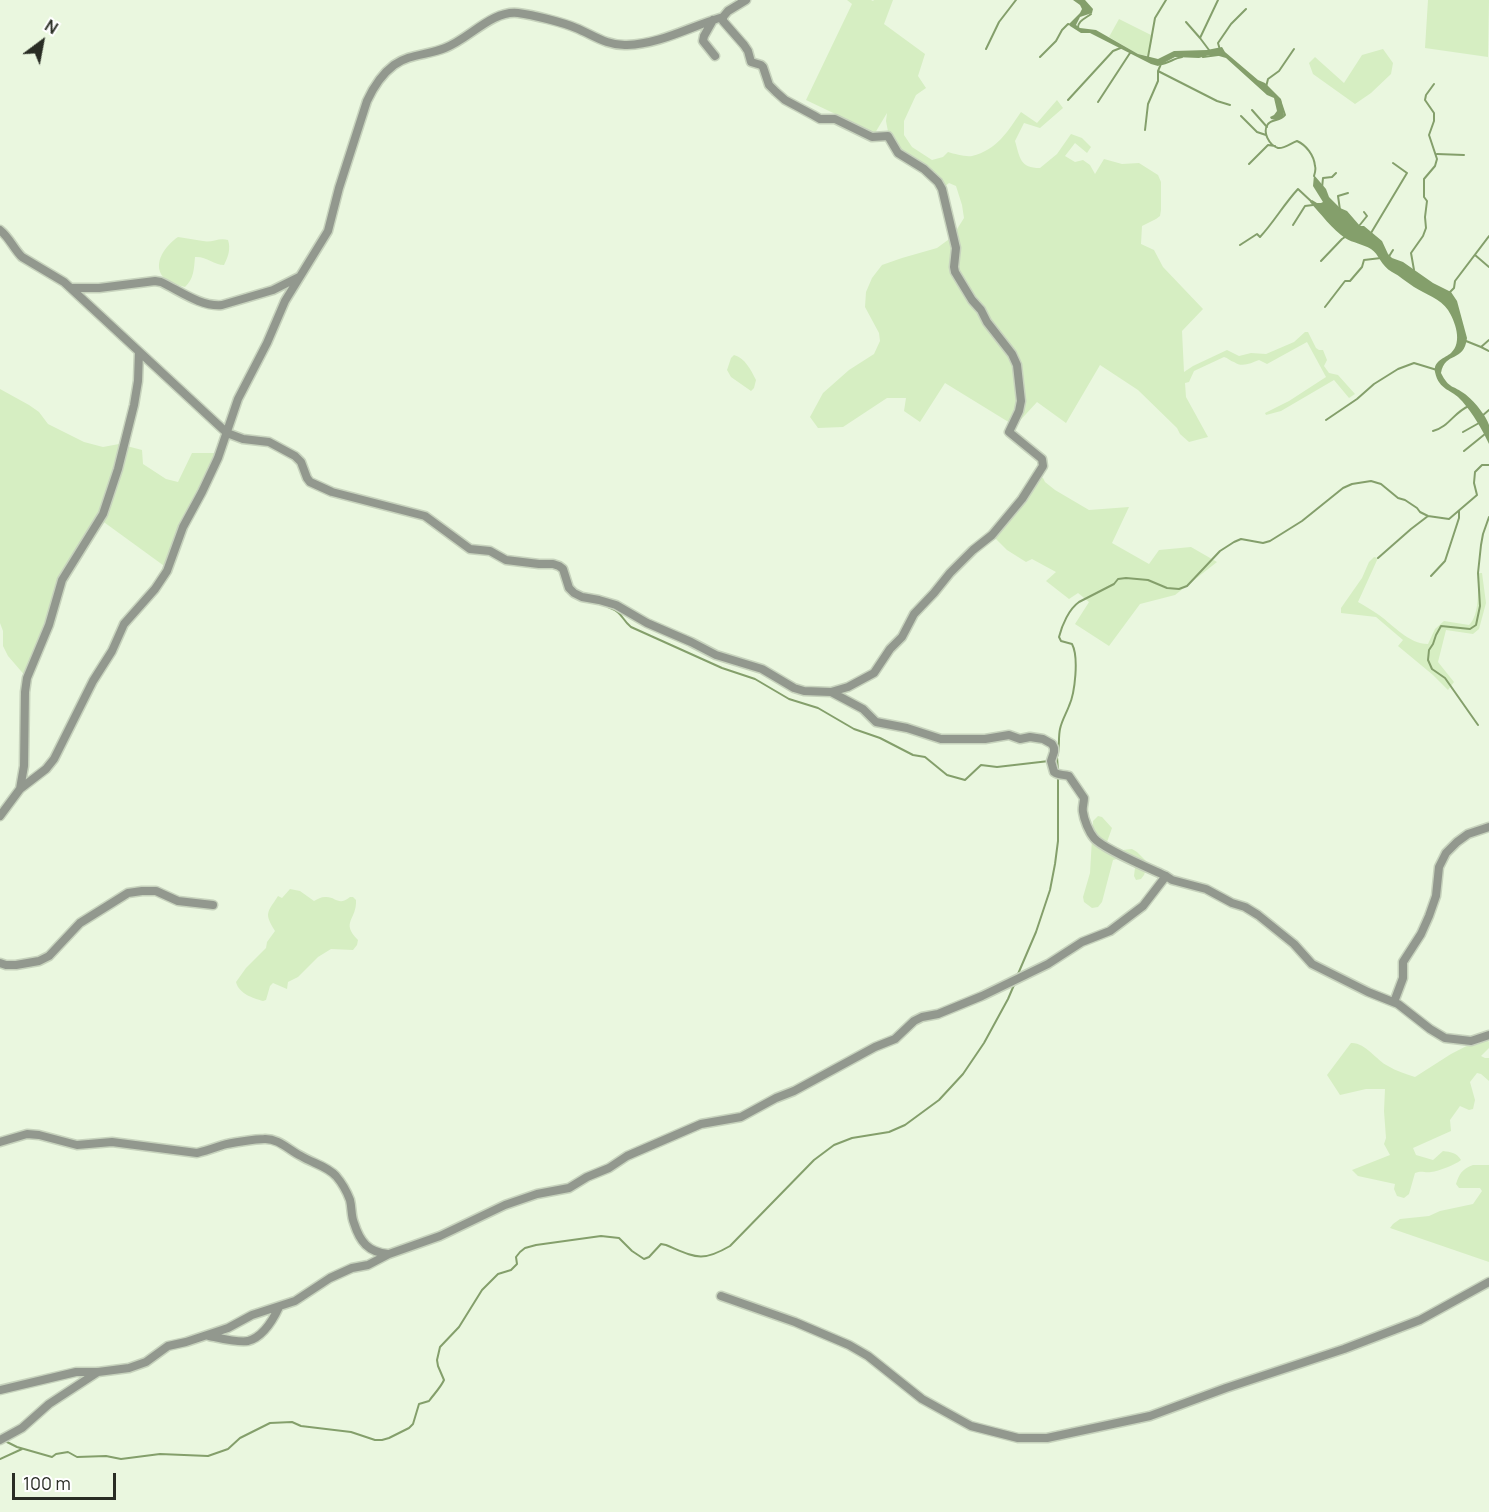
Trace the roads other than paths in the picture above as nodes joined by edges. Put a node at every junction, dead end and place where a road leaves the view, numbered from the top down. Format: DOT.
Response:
graph roads {
  1 [pos="746,0"];
  2 [pos="723,17"];
  3 [pos="713,20"];
  4 [pos="715,56"];
  5 [pos="0,230"];
  6 [pos="301,275"];
  7 [pos="71,288"];
  8 [pos="139,352"];
  9 [pos="227,433"];
  10 [pos="831,692"];
  11 [pos="20,789"];
  12 [pos="0,816"];
  13 [pos="1489,827"];
  14 [pos="1166,876"];
  15 [pos="213,905"];
  16 [pos="0,963"];
  17 [pos="1394,1002"];
  18 [pos="1489,1035"];
  19 [pos="0,1142"];
  20 [pos="389,1254"];
  21 [pos="1489,1282"];
  22 [pos="721,1296"];
  23 [pos="279,1307"];
  24 [pos="206,1336"];
  25 [pos="98,1372"];
  26 [pos="0,1390"];
  27 [pos="0,1440"];
  1 -- 2 [label="street"];
  2 -- 3 [label="street"];
  2 -- 10 [label="street"];
  3 -- 4 [label="street"];
  3 -- 6 [label="street"];
  5 -- 7 [label="street"];
  6 -- 7 [label="street"];
  6 -- 9 [label="street"];
  7 -- 8 [label="street"];
  8 -- 9 [label="street"];
  8 -- 11 [label="street"];
  9 -- 10 [label="street"];
  9 -- 11 [label="street"];
  10 -- 14 [label="street"];
  11 -- 12 [label="street"];
  13 -- 17 [label="street"];
  14 -- 17 [label="street"];
  14 -- 20 [label="street"];
  15 -- 16 [label="street"];
  17 -- 18 [label="street"];
  19 -- 20 [label="street"];
  20 -- 23 [label="street"];
  21 -- 22 [label="street"];
  23 -- 24 [label="street"];
  23 -- 24 [label="street"];
  24 -- 25 [label="street"];
  25 -- 26 [label="street"];
  25 -- 27 [label="street"];
}
